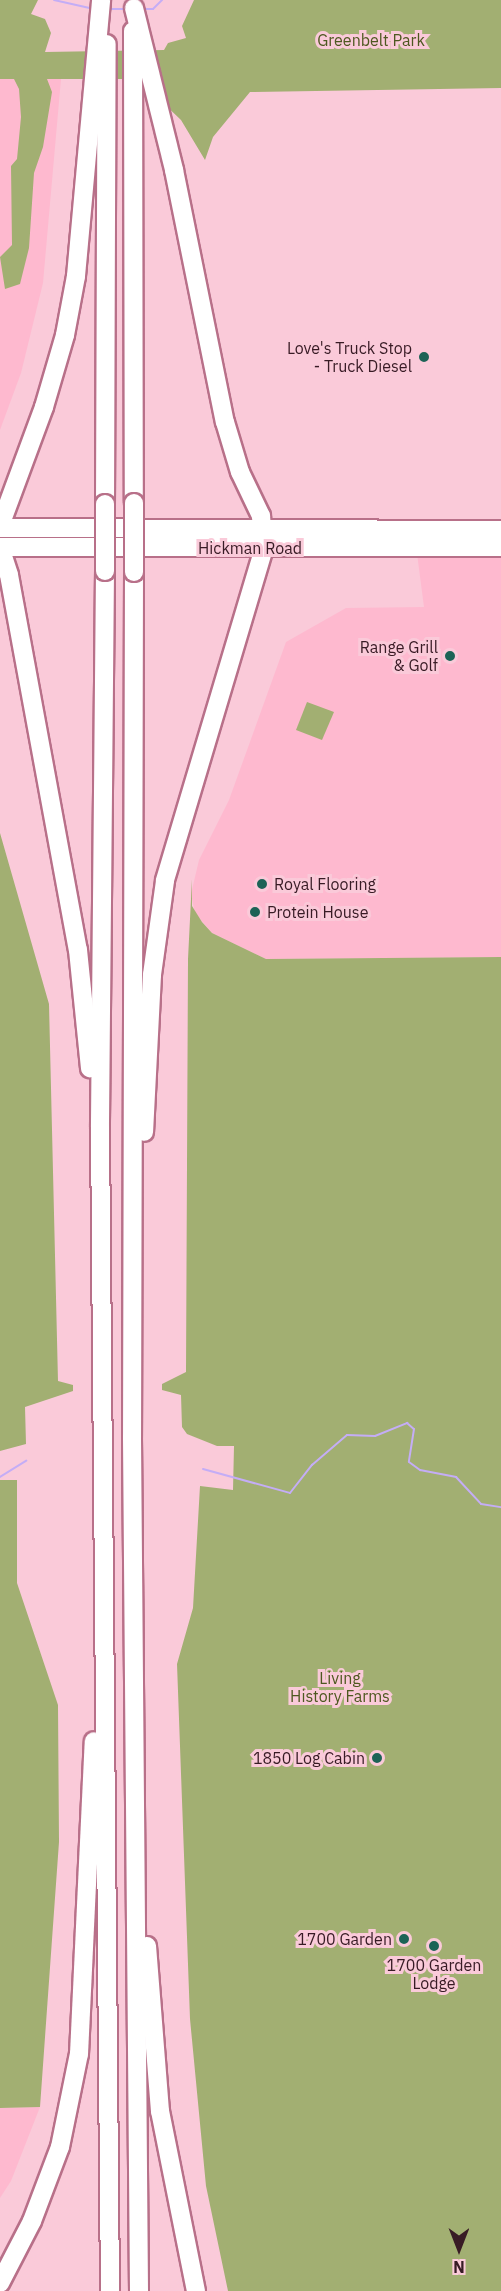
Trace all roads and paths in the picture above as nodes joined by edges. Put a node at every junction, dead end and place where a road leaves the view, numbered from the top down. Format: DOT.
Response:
graph roads {
  1 [pos="101,0"];
  2 [pos="107,0"];
  3 [pos="134,4"];
  4 [pos="98,104"];
  5 [pos="0,527"];
  6 [pos="263,528"];
  7 [pos="501,530"];
  8 [pos="0,547"];
  9 [pos="501,547"];
  10 [pos="264,548"];
  11 [pos="100,1127"];
  12 [pos="132,1274"];
  13 [pos="105,1647"];
  14 [pos="135,1783"];
  15 [pos="0,2283"];
  16 [pos="110,2291"];
  17 [pos="138,2291"];
  18 [pos="196,2291"];
  1 -- 4 [label="highway"];
  2 -- 4 [label="highway"];
  3 -- 6 [label="highway"];
  3 -- 12 [label="highway, bridge"];
  4 -- 5 [label="highway"];
  4 -- 11 [label="highway, bridge"];
  5 -- 6 [label="highway, Hickman Road"];
  6 -- 7 [label="highway, Hickman Road"];
  6 -- 10 [label="highway"];
  8 -- 10 [label="highway, Hickman Road"];
  8 -- 11 [label="highway"];
  9 -- 10 [label="highway, Hickman Road"];
  10 -- 12 [label="highway"];
  11 -- 13 [label="highway"];
  12 -- 14 [label="highway"];
  13 -- 15 [label="highway"];
  13 -- 16 [label="highway"];
  14 -- 17 [label="highway"];
  14 -- 18 [label="highway"];
}
